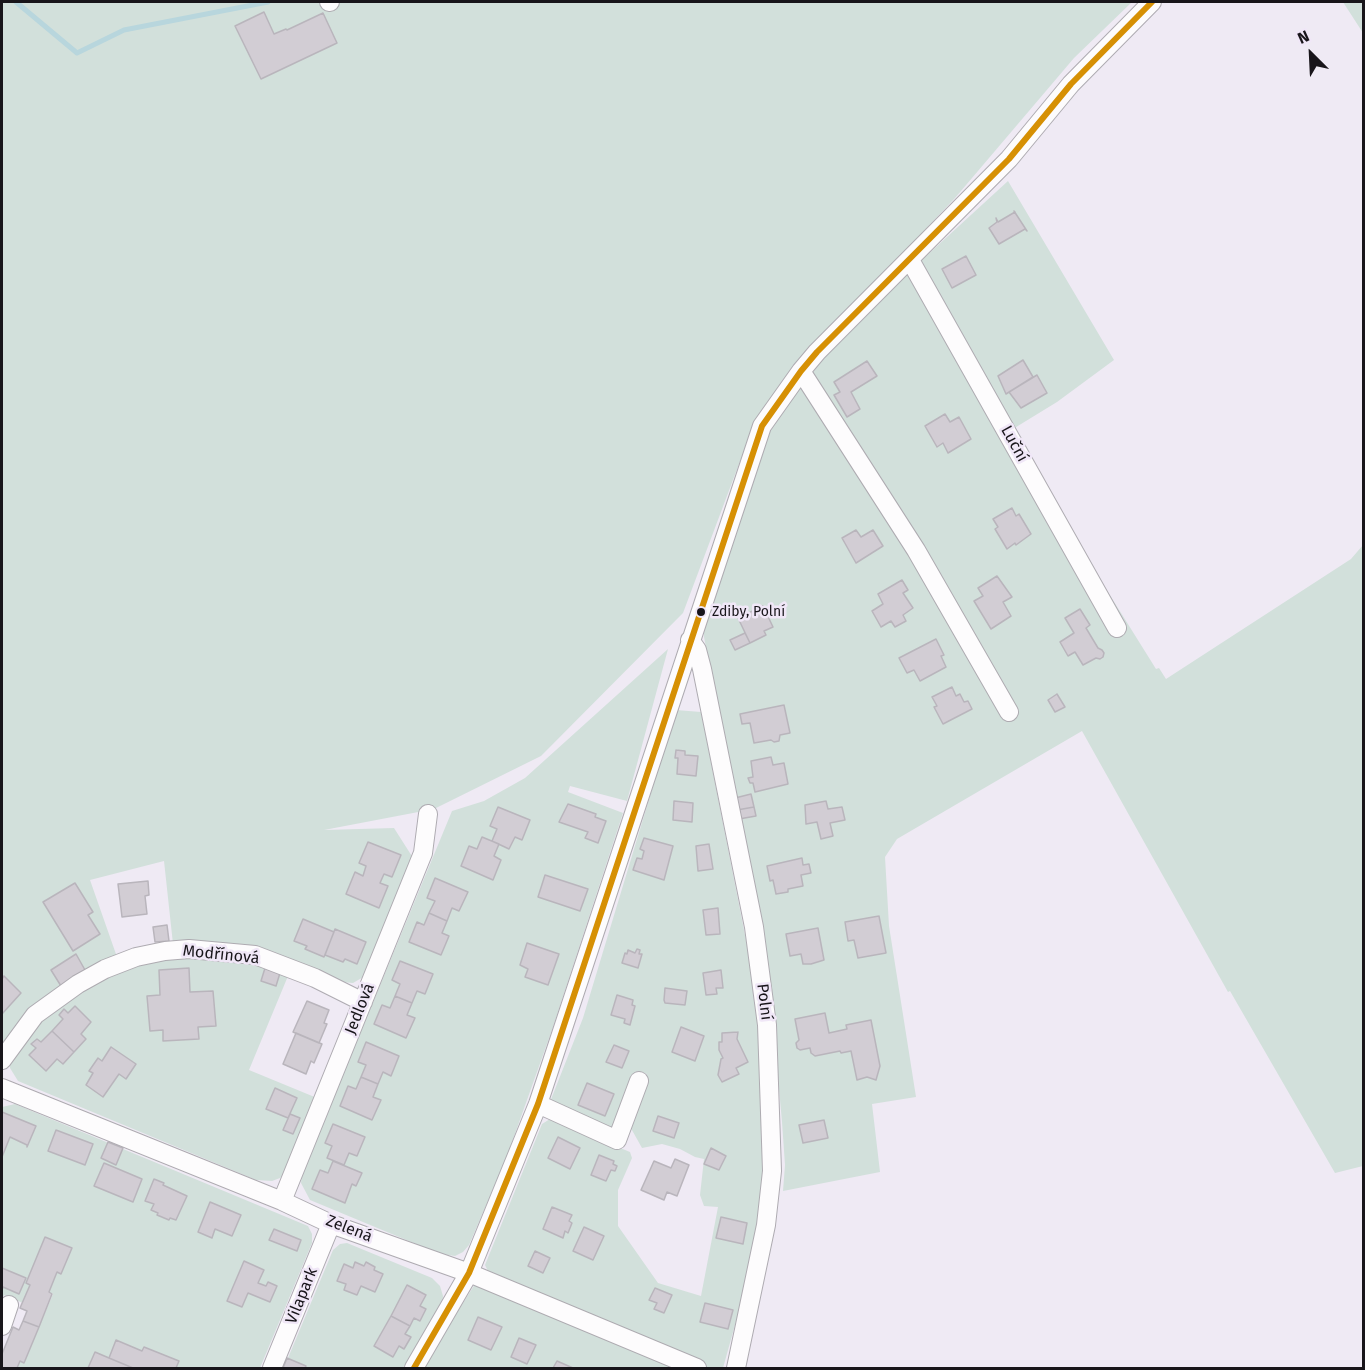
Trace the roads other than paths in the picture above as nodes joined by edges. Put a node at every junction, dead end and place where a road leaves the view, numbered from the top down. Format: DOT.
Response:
graph roads {
  1 [pos="1152,2"];
  2 [pos="910,260"];
  3 [pos="801,371"];
  4 [pos="1117,628"];
  5 [pos="690,640"];
  6 [pos="1009,712"];
  7 [pos="428,814"];
  8 [pos="363,1002"];
  9 [pos="2,1060"];
  10 [pos="639,1081"];
  11 [pos="2,1088"];
  12 [pos="538,1104"];
  13 [pos="282,1201"];
  14 [pos="331,1224"];
  15 [pos="469,1273"];
  16 [pos="9,1305"];
  17 [pos="2,1326"];
  18 [pos="272,1368"];
  19 [pos="414,1368"];
  20 [pos="697,1368"];
  21 [pos="736,1368"];
  1 -- 2 [label="street"];
  2 -- 3 [label="street"];
  2 -- 4 [label="street, Luční"];
  3 -- 5 [label="street"];
  3 -- 6 [label="street"];
  5 -- 12 [label="street"];
  5 -- 21 [label="street, Polní"];
  7 -- 8 [label="street, Jedlová"];
  8 -- 9 [label="street, Modřínová"];
  8 -- 13 [label="street, Jedlová"];
  10 -- 12 [label="street"];
  11 -- 13 [label="street, Zelená"];
  12 -- 15 [label="street"];
  13 -- 14 [label="street, Zelená"];
  14 -- 15 [label="street, Zelená"];
  14 -- 18 [label="street, Vilapark"];
  15 -- 19 [label="street"];
  15 -- 20 [label="street, Zelená"];
  16 -- 17 [label="street"];
}
